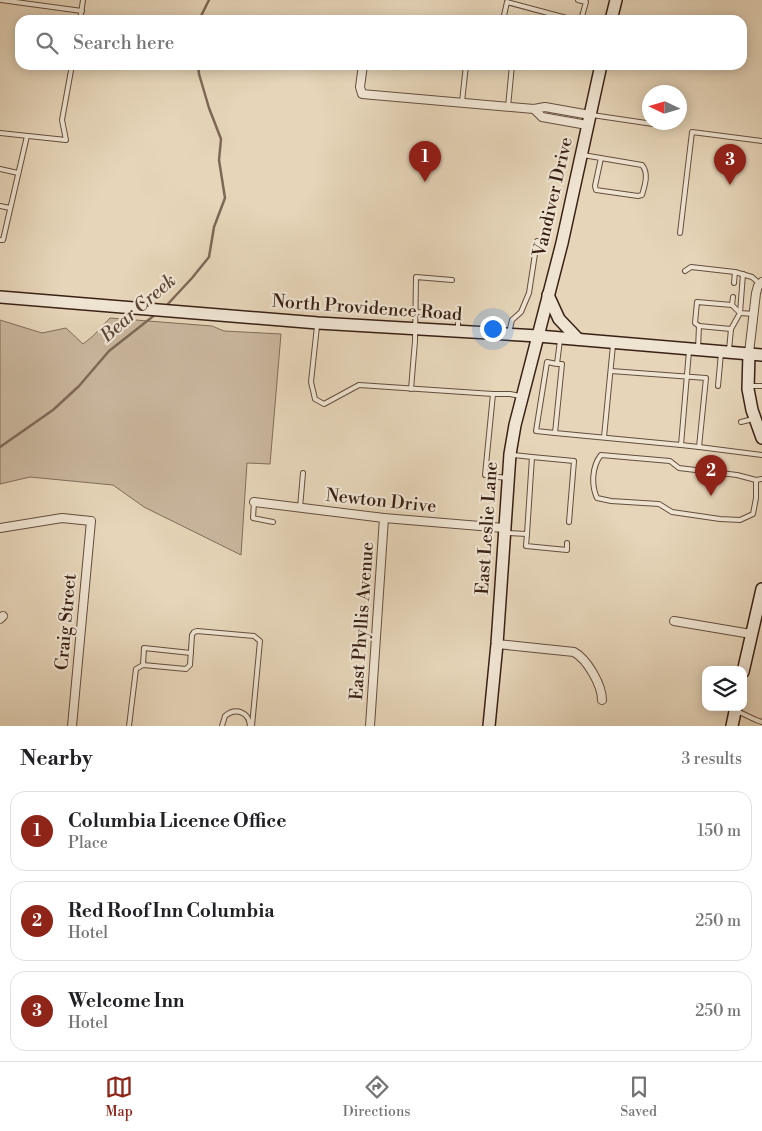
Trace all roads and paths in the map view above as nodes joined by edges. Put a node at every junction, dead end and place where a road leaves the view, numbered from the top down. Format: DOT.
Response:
graph roads {
  1 [pos="1,0"];
  2 [pos="83,0"];
  3 [pos="578,0"];
  4 [pos="616,0"];
  5 [pos="507,1"];
  6 [pos="588,1"];
  7 [pos="82,11"];
  8 [pos="81,15"];
  9 [pos="504,15"];
  10 [pos="556,15"];
  11 [pos="583,15"];
  12 [pos="612,15"];
  13 [pos="71,70"];
  14 [pos="362,70"];
  15 [pos="465,70"];
  16 [pos="512,70"];
  17 [pos="600,70"];
  18 [pos="462,102"];
  19 [pos="508,107"];
  20 [pos="588,120"];
  21 [pos="642,123"];
  22 [pos="0,134"];
  23 [pos="27,136"];
  24 [pos="762,141"];
  25 [pos="581,154"];
  26 [pos="601,158"];
  27 [pos="0,169"];
  28 [pos="18,173"];
  29 [pos="0,206"];
  30 [pos="10,208"];
  31 [pos="680,233"];
  32 [pos="0,240"];
  33 [pos="537,241"];
  34 [pos="685,271"];
  35 [pos="735,272"];
  36 [pos="743,274"];
  37 [pos="452,280"];
  38 [pos="734,283"];
  39 [pos="761,283"];
  40 [pos="548,295"];
  41 [pos="0,297"];
  42 [pos="733,297"];
  43 [pos="732,306"];
  44 [pos="415,312"];
  45 [pos="433,313"];
  46 [pos="740,313"];
  47 [pos="445,314"];
  48 [pos="754,314"];
  49 [pos="318,323"];
  50 [pos="700,326"];
  51 [pos="731,329"];
  52 [pos="415,330"];
  53 [pos="458,332"];
  54 [pos="509,335"];
  55 [pos="538,336"];
  56 [pos="560,338"];
  57 [pos="578,339"];
  58 [pos="614,342"];
  59 [pos="694,349"];
  60 [pos="725,351"];
  61 [pos="749,353"];
  62 [pos="762,354"];
  63 [pos="557,364"];
  64 [pos="611,371"];
  65 [pos="687,377"];
  66 [pos="718,386"];
  67 [pos="748,386"];
  68 [pos="762,386"];
  69 [pos="411,390"];
  70 [pos="493,394"];
  71 [pos="522,397"];
  72 [pos="757,417"];
  73 [pos="741,422"];
  74 [pos="555,433"];
  75 [pos="604,437"];
  76 [pos="762,438"];
  77 [pos="681,445"];
  78 [pos="699,447"];
  79 [pos="510,454"];
  80 [pos="762,455"];
  81 [pos="532,457"];
  82 [pos="303,473"];
  83 [pos="508,478"];
  84 [pos="762,479"];
  85 [pos="756,480"];
  86 [pos="254,502"];
  87 [pos="300,508"];
  88 [pos="384,518"];
  89 [pos="273,522"];
  90 [pos="569,522"];
  91 [pos="0,528"];
  92 [pos="504,530"];
  93 [pos="527,534"];
  94 [pos="567,543"];
  95 [pos="762,589"];
  96 [pos="674,621"];
  97 [pos="751,634"];
  98 [pos="497,644"];
  99 [pos="191,652"];
  100 [pos="143,665"];
  101 [pos="744,666"];
  102 [pos="602,700"];
  103 [pos="736,711"];
  104 [pos="740,711"];
  105 [pos="762,722"];
  106 [pos="72,726"];
  107 [pos="129,726"];
  108 [pos="222,726"];
  109 [pos="251,726"];
  110 [pos="370,726"];
  111 [pos="489,726"];
  112 [pos="732,726"];
  1 -- 7 [label="lane"];
  2 -- 7 [label="lane"];
  3 -- 6 [label="lane"];
  4 -- 12 [label="street"];
  5 -- 9 [label="lane"];
  5 -- 10 [label="lane"];
  6 -- 11 [label="lane"];
  7 -- 8 [label="lane"];
  13 -- 23 [label="lane"];
  14 -- 18 [label="street"];
  15 -- 18 [label="lane"];
  16 -- 19 [label="lane"];
  17 -- 20 [label="street, Vandiver Drive"];
  18 -- 19 [label="street"];
  19 -- 20 [label="street"];
  20 -- 21 [label="lane"];
  20 -- 25 [label="street, Vandiver Drive"];
  22 -- 23 [label="lane"];
  23 -- 28 [label="lane"];
  24 -- 31 [label="lane"];
  25 -- 26 [label="lane"];
  25 -- 40 [label="street, Vandiver Drive"];
  26 -- 26 [label="lane"];
  27 -- 28 [label="lane"];
  28 -- 30 [label="lane"];
  29 -- 30 [label="lane"];
  30 -- 32 [label="lane"];
  33 -- 54 [label="lane"];
  34 -- 35 [label="lane"];
  35 -- 36 [label="lane"];
  35 -- 38 [label="lane"];
  36 -- 39 [label="lane"];
  36 -- 46 [label="lane"];
  37 -- 44 [label="lane"];
  39 -- 48 [label="street"];
  40 -- 55 [label="street, Vandiver Drive"];
  40 -- 57 [label="street"];
  41 -- 49 [label="street, North Providence Road"];
  42 -- 43 [label="lane"];
  43 -- 46 [label="lane"];
  43 -- 50 [label="lane"];
  44 -- 45 [label="lane"];
  44 -- 52 [label="lane"];
  46 -- 48 [label="lane"];
  46 -- 51 [label="lane"];
  47 -- 53 [label="lane"];
  48 -- 61 [label="street"];
  49 -- 52 [label="street, North Providence Road"];
  49 -- 69 [label="lane"];
  50 -- 51 [label="lane"];
  50 -- 59 [label="lane"];
  51 -- 60 [label="lane"];
  52 -- 53 [label="street, North Providence Road"];
  52 -- 69 [label="lane"];
  53 -- 54 [label="street, North Providence Road"];
  54 -- 55 [label="street, North Providence Road"];
  55 -- 56 [label="street, North Providence Road"];
  55 -- 71 [label="street, East Leslie Lane"];
  56 -- 57 [label="street, North Providence Road"];
  56 -- 63 [label="lane"];
  57 -- 58 [label="street, North Providence Road"];
  58 -- 59 [label="street, North Providence Road"];
  58 -- 64 [label="lane"];
  59 -- 60 [label="street, North Providence Road"];
  59 -- 65 [label="lane"];
  60 -- 61 [label="street, North Providence Road"];
  60 -- 66 [label="lane"];
  61 -- 62 [label="street, North Providence Road"];
  61 -- 67 [label="street"];
  63 -- 74 [label="lane"];
  63 -- 74 [label="lane"];
  64 -- 65 [label="lane"];
  64 -- 75 [label="lane"];
  65 -- 77 [label="lane"];
  65 -- 78 [label="lane"];
  67 -- 68 [label="lane"];
  67 -- 72 [label="street"];
  69 -- 70 [label="lane"];
  70 -- 71 [label="lane"];
  70 -- 83 [label="lane"];
  71 -- 79 [label="street, East Leslie Lane"];
  72 -- 73 [label="lane"];
  72 -- 76 [label="street"];
  74 -- 75 [label="lane"];
  75 -- 77 [label="lane"];
  77 -- 78 [label="lane"];
  78 -- 80 [label="lane"];
  79 -- 81 [label="lane"];
  79 -- 83 [label="street, East Leslie Lane"];
  81 -- 90 [label="lane"];
  81 -- 93 [label="lane"];
  82 -- 87 [label="lane"];
  83 -- 92 [label="street, East Leslie Lane"];
  84 -- 85 [label="lane"];
  85 -- 85 [label="lane"];
  86 -- 87 [label="street, Newton Drive"];
  86 -- 89 [label="lane"];
  87 -- 88 [label="street, Newton Drive"];
  88 -- 92 [label="street, Newton Drive"];
  88 -- 110 [label="street, East Phyllis Avenue"];
  91 -- 106 [label="street, Craig Street"];
  92 -- 93 [label="lane"];
  92 -- 98 [label="street, East Leslie Lane"];
  93 -- 94 [label="lane"];
  95 -- 97 [label="street"];
  96 -- 97 [label="street"];
  97 -- 101 [label="street"];
  98 -- 102 [label="street"];
  98 -- 111 [label="street, East Leslie Lane"];
  99 -- 100 [label="lane"];
  99 -- 100 [label="lane"];
  99 -- 109 [label="lane"];
  100 -- 107 [label="lane"];
  103 -- 112 [label="street"];
  104 -- 105 [label="lane"];
  108 -- 109 [label="lane"];
}
